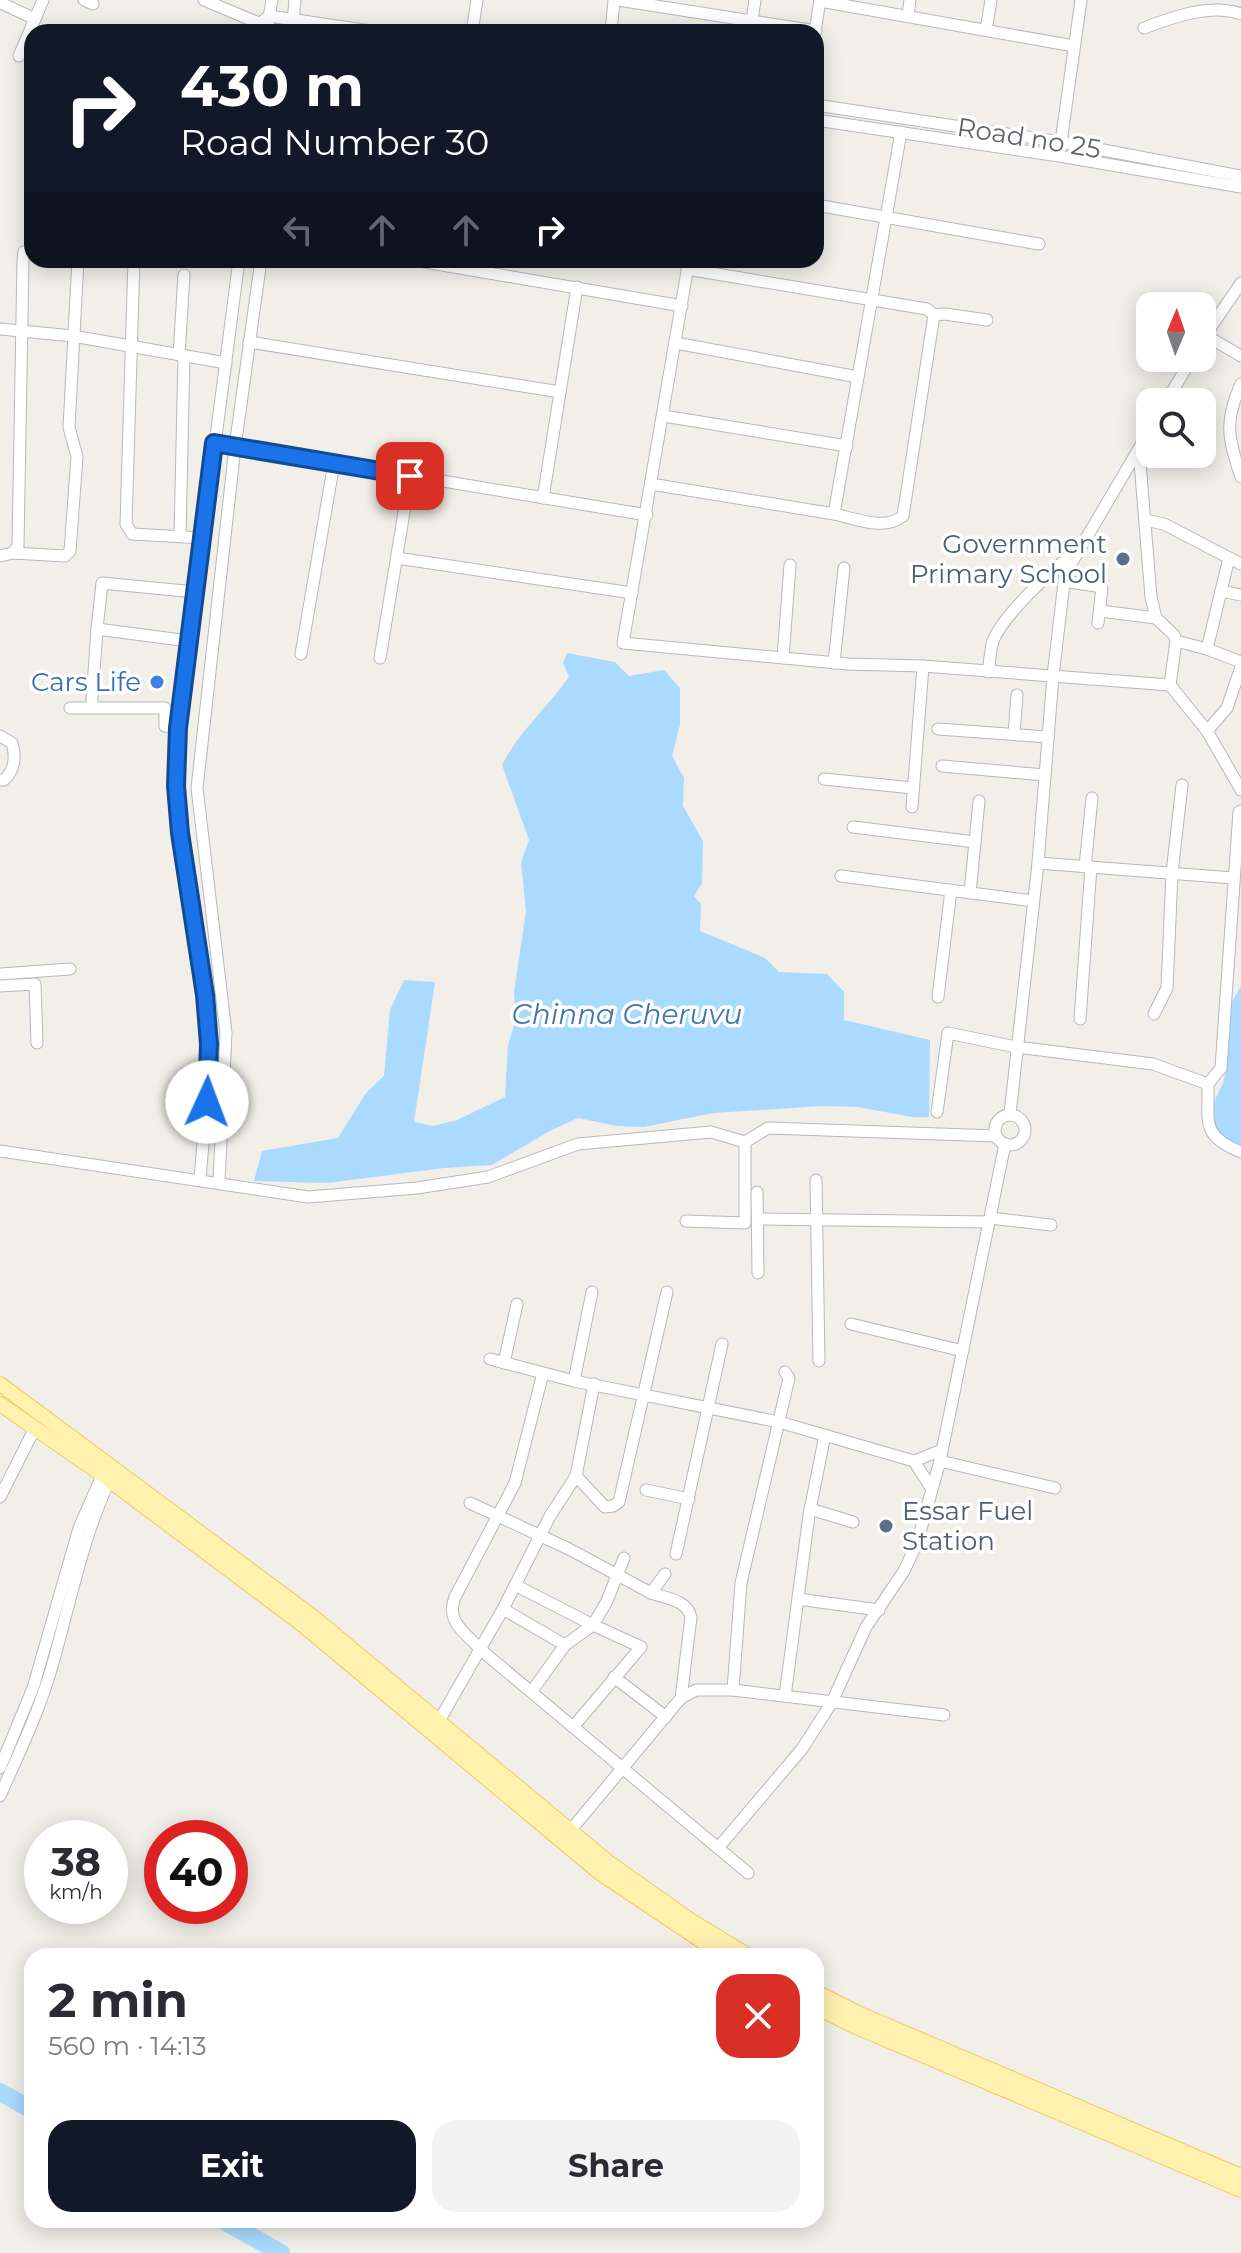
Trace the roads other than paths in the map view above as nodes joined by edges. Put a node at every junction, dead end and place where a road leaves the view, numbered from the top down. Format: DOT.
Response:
graph roads {
  1 [pos="43,0"];
  2 [pos="204,0"];
  3 [pos="272,0"];
  4 [pos="295,0"];
  5 [pos="477,0"];
  6 [pos="616,0"];
  7 [pos="755,0"];
  8 [pos="820,0"];
  9 [pos="910,0"];
  10 [pos="991,0"];
  11 [pos="1081,0"];
  12 [pos="1,3"];
  13 [pos="689,6"];
  14 [pos="1241,14"];
  15 [pos="908,16"];
  16 [pos="35,19"];
  17 [pos="752,21"];
  18 [pos="33,24"];
  19 [pos="264,24"];
  20 [pos="269,24"];
  21 [pos="292,24"];
  22 [pos="473,24"];
  23 [pos="612,24"];
  24 [pos="769,24"];
  25 [pos="817,24"];
  26 [pos="1144,28"];
  27 [pos="986,30"];
  28 [pos="24,46"];
  29 [pos="1074,46"];
  30 [pos="19,56"];
  31 [pos="824,106"];
  32 [pos="824,121"];
  33 [pos="901,132"];
  34 [pos="1061,142"];
  35 [pos="1145,164"];
  36 [pos="1241,176"];
  37 [pos="1241,187"];
  38 [pos="824,206"];
  39 [pos="886,217"];
  40 [pos="1039,244"];
  41 [pos="24,252"];
  42 [pos="77,268"];
  43 [pos="134,268"];
  44 [pos="238,268"];
  45 [pos="260,268"];
  46 [pos="462,268"];
  47 [pos="500,268"];
  48 [pos="688,268"];
  49 [pos="703,268"];
  50 [pos="499,274"];
  51 [pos="184,275"];
  52 [pos="1241,283"];
  53 [pos="577,287"];
  54 [pos="872,301"];
  55 [pos="682,306"];
  56 [pos="934,315"];
  57 [pos="987,320"];
  58 [pos="1216,320"];
  59 [pos="0,329"];
  60 [pos="21,330"];
  61 [pos="73,336"];
  62 [pos="249,342"];
  63 [pos="676,343"];
  64 [pos="1216,344"];
  65 [pos="132,347"];
  66 [pos="181,356"];
  67 [pos="1241,356"];
  68 [pos="226,363"];
  69 [pos="858,377"];
  70 [pos="1241,384"];
  71 [pos="560,392"];
  72 [pos="664,416"];
  73 [pos="214,443"];
  74 [pos="847,446"];
  75 [pos="235,447"];
  76 [pos="1136,454"];
  77 [pos="334,463"];
  78 [pos="1141,468"];
  79 [pos="410,476"];
  80 [pos="1241,477"];
  81 [pos="651,484"];
  82 [pos="543,498"];
  83 [pos="834,514"];
  84 [pos="647,515"];
  85 [pos="1145,520"];
  86 [pos="180,536"];
  87 [pos="202,538"];
  88 [pos="1081,547"];
  89 [pos="13,553"];
  90 [pos="0,556"];
  91 [pos="397,558"];
  92 [pos="1229,558"];
  93 [pos="1241,564"];
  94 [pos="790,565"];
  95 [pos="844,568"];
  96 [pos="1064,581"];
  97 [pos="1221,591"];
  98 [pos="195,592"];
  99 [pos="632,593"];
  100 [pos="1241,595"];
  101 [pos="1156,618"];
  102 [pos="97,629"];
  103 [pos="189,641"];
  104 [pos="1176,641"];
  105 [pos="1207,649"];
  106 [pos="301,654"];
  107 [pos="380,658"];
  108 [pos="783,658"];
  109 [pos="834,663"];
  110 [pos="1241,665"];
  111 [pos="923,666"];
  112 [pos="988,672"];
  113 [pos="1053,676"];
  114 [pos="1170,685"];
  115 [pos="1017,695"];
  116 [pos="92,700"];
  117 [pos="70,708"];
  118 [pos="178,728"];
  119 [pos="938,729"];
  120 [pos="1207,731"];
  121 [pos="1014,734"];
  122 [pos="0,736"];
  123 [pos="1048,737"];
  124 [pos="942,766"];
  125 [pos="1045,775"];
  126 [pos="824,779"];
  127 [pos="0,780"];
  128 [pos="1182,785"];
  129 [pos="913,788"];
  130 [pos="1241,790"];
  131 [pos="198,797"];
  132 [pos="1092,798"];
  133 [pos="177,799"];
  134 [pos="979,801"];
  135 [pos="912,807"];
  136 [pos="1241,811"];
  137 [pos="853,827"];
  138 [pos="975,842"];
  139 [pos="1038,863"];
  140 [pos="1088,867"];
  141 [pos="1172,873"];
  142 [pos="841,876"];
  143 [pos="1233,878"];
  144 [pos="951,890"];
  145 [pos="970,893"];
  146 [pos="1033,901"];
  147 [pos="70,969"];
  148 [pos="0,974"];
  149 [pos="0,986"];
  150 [pos="938,997"];
  151 [pos="1154,1014"];
  152 [pos="1080,1019"];
  153 [pos="37,1043"];
  154 [pos="1016,1047"];
  155 [pos="1208,1084"];
  156 [pos="937,1112"];
  157 [pos="1010,1114"];
  158 [pos="1001,1140"];
  159 [pos="745,1142"];
  160 [pos="0,1151"];
  161 [pos="1241,1152"];
  162 [pos="200,1179"];
  163 [pos="816,1180"];
  164 [pos="219,1182"];
  165 [pos="757,1192"];
  166 [pos="758,1219"];
  167 [pos="816,1219"];
  168 [pos="990,1220"];
  169 [pos="686,1221"];
  170 [pos="1051,1225"];
  171 [pos="758,1273"];
  172 [pos="592,1292"];
  173 [pos="667,1292"];
  174 [pos="517,1304"];
  175 [pos="851,1324"];
  176 [pos="722,1344"];
  177 [pos="963,1351"];
  178 [pos="490,1359"];
  179 [pos="819,1361"];
  180 [pos="504,1363"];
  181 [pos="785,1372"];
  182 [pos="543,1373"];
  183 [pos="574,1381"];
  184 [pos="0,1384"];
  185 [pos="594,1384"];
  186 [pos="643,1394"];
  187 [pos="0,1404"];
  188 [pos="709,1407"];
  189 [pos="779,1422"];
  190 [pos="34,1430"];
  191 [pos="825,1435"];
  192 [pos="941,1456"];
  193 [pos="914,1461"];
  194 [pos="109,1471"];
  195 [pos="576,1476"];
  196 [pos="931,1488"];
  197 [pos="1055,1488"];
  198 [pos="646,1490"];
  199 [pos="0,1497"];
  200 [pos="689,1499"];
  201 [pos="470,1503"];
  202 [pos="810,1509"];
  203 [pos="498,1516"];
  204 [pos="853,1522"];
  205 [pos="539,1535"];
  206 [pos="676,1554"];
  207 [pos="624,1558"];
  208 [pos="665,1574"];
  209 [pos="618,1575"];
  210 [pos="515,1585"];
  211 [pos="651,1593"];
  212 [pos="798,1599"];
  213 [pos="503,1609"];
  214 [pos="879,1610"];
  215 [pos="593,1625"];
  216 [pos="565,1645"];
  217 [pos="481,1650"];
  218 [pos="614,1677"];
  219 [pos="733,1690"];
  220 [pos="532,1691"];
  221 [pos="785,1696"];
  222 [pos="681,1698"];
  223 [pos="832,1702"];
  224 [pos="944,1715"];
  225 [pos="666,1717"];
  226 [pos="439,1721"];
  227 [pos="573,1727"];
  228 [pos="11,1756"];
  229 [pos="0,1768"];
  230 [pos="624,1769"];
  231 [pos="0,1796"];
  232 [pos="570,1831"];
  233 [pos="718,1848"];
  234 [pos="748,1873"];
  235 [pos="711,1948"];
  236 [pos="736,1948"];
  237 [pos="824,1996"];
  238 [pos="824,2011"];
  239 [pos="1241,2176"];
  240 [pos="1241,2190"];
  1 -- 16 [label="street"];
  2 -- 19 [label="street"];
  3 -- 20 [label="street"];
  4 -- 21 [label="street"];
  5 -- 22 [label="street"];
  6 -- 13 [label="street"];
  6 -- 23 [label="street"];
  7 -- 17 [label="street"];
  8 -- 15 [label="street"];
  8 -- 25 [label="street"];
  9 -- 15 [label="street"];
  10 -- 27 [label="street"];
  11 -- 29 [label="street"];
  12 -- 16 [label="street"];
  13 -- 17 [label="street"];
  14 -- 26 [label="street"];
  15 -- 27 [label="street"];
  16 -- 18 [label="street"];
  17 -- 24 [label="street"];
  27 -- 29 [label="street"];
  28 -- 30 [label="street"];
  29 -- 34 [label="street"];
  31 -- 34 [label="street, Road no 25"];
  32 -- 33 [label="street, Road no 25"];
  33 -- 35 [label="street, Road no 25"];
  33 -- 39 [label="street"];
  34 -- 35 [label="street, Road no 25"];
  35 -- 36 [label="street, Road no 25"];
  35 -- 37 [label="street, Road no 25"];
  38 -- 39 [label="street"];
  39 -- 40 [label="street"];
  39 -- 54 [label="street"];
  41 -- 60 [label="street"];
  42 -- 61 [label="street"];
  43 -- 65 [label="street"];
  44 -- 68 [label="street"];
  45 -- 62 [label="street"];
  46 -- 50 [label="street"];
  47 -- 50 [label="street"];
  48 -- 55 [label="street"];
  49 -- 54 [label="street"];
  50 -- 53 [label="street"];
  51 -- 66 [label="street"];
  52 -- 58 [label="street"];
  53 -- 55 [label="street"];
  53 -- 71 [label="street"];
  54 -- 56 [label="street"];
  54 -- 69 [label="street"];
  55 -- 63 [label="street"];
  56 -- 57 [label="street"];
  56 -- 83 [label="street"];
  59 -- 60 [label="street"];
  60 -- 61 [label="street"];
  60 -- 89 [label="street"];
  61 -- 65 [label="street"];
  61 -- 89 [label="street"];
  62 -- 71 [label="street"];
  62 -- 75 [label="street"];
  63 -- 69 [label="street"];
  63 -- 72 [label="street"];
  64 -- 67 [label="street"];
  65 -- 66 [label="street"];
  65 -- 86 [label="street"];
  66 -- 68 [label="street"];
  66 -- 86 [label="street"];
  68 -- 73 [label="street"];
  69 -- 74 [label="street"];
  70 -- 80 [label="street"];
  71 -- 82 [label="street"];
  72 -- 74 [label="street"];
  72 -- 81 [label="street"];
  73 -- 75 [label="street"];
  73 -- 87 [label="street"];
  74 -- 83 [label="street"];
  75 -- 77 [label="street"];
  75 -- 131 [label="street"];
  76 -- 88 [label="street"];
  77 -- 79 [label="street"];
  77 -- 106 [label="street"];
  78 -- 85 [label="street"];
  79 -- 82 [label="street"];
  79 -- 91 [label="street"];
  81 -- 83 [label="street"];
  81 -- 84 [label="street"];
  82 -- 84 [label="street"];
  84 -- 99 [label="street"];
  85 -- 92 [label="street"];
  85 -- 101 [label="street"];
  86 -- 87 [label="street"];
  87 -- 98 [label="street"];
  88 -- 96 [label="street"];
  88 -- 112 [label="street"];
  89 -- 90 [label="street"];
  91 -- 99 [label="street"];
  91 -- 107 [label="street"];
  92 -- 93 [label="street"];
  92 -- 97 [label="street"];
  94 -- 108 [label="street"];
  95 -- 109 [label="street"];
  96 -- 101 [label="street"];
  96 -- 113 [label="street"];
  97 -- 100 [label="street"];
  97 -- 105 [label="street"];
  98 -- 102 [label="street"];
  98 -- 103 [label="street"];
  99 -- 108 [label="street"];
  101 -- 104 [label="street"];
  102 -- 103 [label="street"];
  102 -- 116 [label="street"];
  103 -- 118 [label="street"];
  104 -- 105 [label="street"];
  104 -- 114 [label="street"];
  105 -- 110 [label="street"];
  108 -- 109 [label="street"];
  109 -- 111 [label="street"];
  110 -- 120 [label="street"];
  111 -- 112 [label="street"];
  111 -- 129 [label="street"];
  112 -- 113 [label="street"];
  113 -- 114 [label="street"];
  113 -- 123 [label="street"];
  114 -- 120 [label="street"];
  115 -- 121 [label="street"];
  117 -- 118 [label="street"];
  118 -- 133 [label="street"];
  119 -- 121 [label="street"];
  120 -- 130 [label="street"];
  121 -- 123 [label="street"];
  122 -- 127 [label="street"];
  123 -- 125 [label="street"];
  124 -- 125 [label="street"];
  125 -- 139 [label="street"];
  126 -- 129 [label="street"];
  128 -- 141 [label="street"];
  129 -- 135 [label="street"];
  131 -- 133 [label="street"];
  131 -- 164 [label="street"];
  132 -- 140 [label="street"];
  133 -- 162 [label="street"];
  134 -- 138 [label="street"];
  136 -- 143 [label="street"];
  137 -- 138 [label="street"];
  138 -- 145 [label="street"];
  139 -- 140 [label="street"];
  139 -- 146 [label="street"];
  140 -- 141 [label="street"];
  140 -- 152 [label="street"];
  141 -- 143 [label="street"];
  141 -- 151 [label="street"];
  142 -- 144 [label="street"];
  143 -- 155 [label="street"];
  144 -- 145 [label="street"];
  144 -- 150 [label="street"];
  145 -- 146 [label="street"];
  146 -- 154 [label="street"];
  147 -- 148 [label="street"];
  149 -- 153 [label="street"];
  154 -- 155 [label="street"];
  154 -- 156 [label="street"];
  154 -- 157 [label="street"];
  155 -- 161 [label="street"];
  157 -- 158 [label="street"];
  157 -- 158 [label="street"];
  158 -- 159 [label="street"];
  158 -- 168 [label="street"];
  159 -- 164 [label="street"];
  159 -- 169 [label="street"];
  160 -- 162 [label="street"];
  162 -- 164 [label="street"];
  163 -- 167 [label="street"];
  165 -- 166 [label="street"];
  166 -- 167 [label="street"];
  166 -- 171 [label="street"];
  167 -- 168 [label="street"];
  167 -- 179 [label="street"];
  168 -- 170 [label="street"];
  168 -- 177 [label="street"];
  172 -- 183 [label="street"];
  173 -- 186 [label="street"];
  174 -- 180 [label="street"];
  175 -- 177 [label="street"];
  176 -- 188 [label="street"];
  177 -- 192 [label="street"];
  178 -- 180 [label="street"];
  180 -- 182 [label="street"];
  181 -- 189 [label="street"];
  182 -- 183 [label="street"];
  182 -- 203 [label="street"];
  183 -- 185 [label="street"];
  184 -- 194 [label="main road"];
  185 -- 186 [label="street"];
  185 -- 195 [label="street"];
  186 -- 188 [label="street"];
  186 -- 195 [label="street"];
  187 -- 190 [label="main road"];
  188 -- 189 [label="street"];
  188 -- 200 [label="street"];
  189 -- 191 [label="street"];
  189 -- 219 [label="street"];
  190 -- 194 [label="main road"];
  190 -- 199 [label="street"];
  191 -- 193 [label="street"];
  191 -- 202 [label="street"];
  192 -- 193 [label="street"];
  192 -- 196 [label="street"];
  192 -- 197 [label="street"];
  193 -- 196 [label="street"];
  194 -- 226 [label="main road"];
  194 -- 228 [label="street"];
  194 -- 235 [label="main road"];
  195 -- 205 [label="street"];
  196 -- 214 [label="street"];
  198 -- 200 [label="street"];
  200 -- 206 [label="street"];
  201 -- 203 [label="street"];
  202 -- 204 [label="street"];
  202 -- 212 [label="street"];
  203 -- 205 [label="street"];
  203 -- 217 [label="street"];
  205 -- 209 [label="street"];
  205 -- 210 [label="street"];
  207 -- 209 [label="street"];
  208 -- 211 [label="street"];
  209 -- 211 [label="street"];
  209 -- 215 [label="street"];
  210 -- 213 [label="street"];
  210 -- 215 [label="street"];
  211 -- 222 [label="street"];
  212 -- 214 [label="street"];
  212 -- 221 [label="street"];
  213 -- 216 [label="street"];
  213 -- 217 [label="street"];
  214 -- 223 [label="street"];
  215 -- 216 [label="street"];
  215 -- 218 [label="street"];
  216 -- 220 [label="street"];
  217 -- 220 [label="street"];
  217 -- 226 [label="street"];
  218 -- 225 [label="street"];
  218 -- 227 [label="street"];
  219 -- 221 [label="street"];
  219 -- 222 [label="street"];
  220 -- 227 [label="street"];
  221 -- 223 [label="street"];
  222 -- 225 [label="street"];
  223 -- 224 [label="street"];
  223 -- 233 [label="street"];
  225 -- 230 [label="street"];
  226 -- 232 [label="main road"];
  227 -- 230 [label="street"];
  228 -- 229 [label="street"];
  228 -- 231 [label="street"];
  230 -- 232 [label="street"];
  230 -- 233 [label="street"];
  232 -- 236 [label="main road"];
  233 -- 234 [label="street"];
  237 -- 239 [label="main road"];
  238 -- 240 [label="main road"];
}
